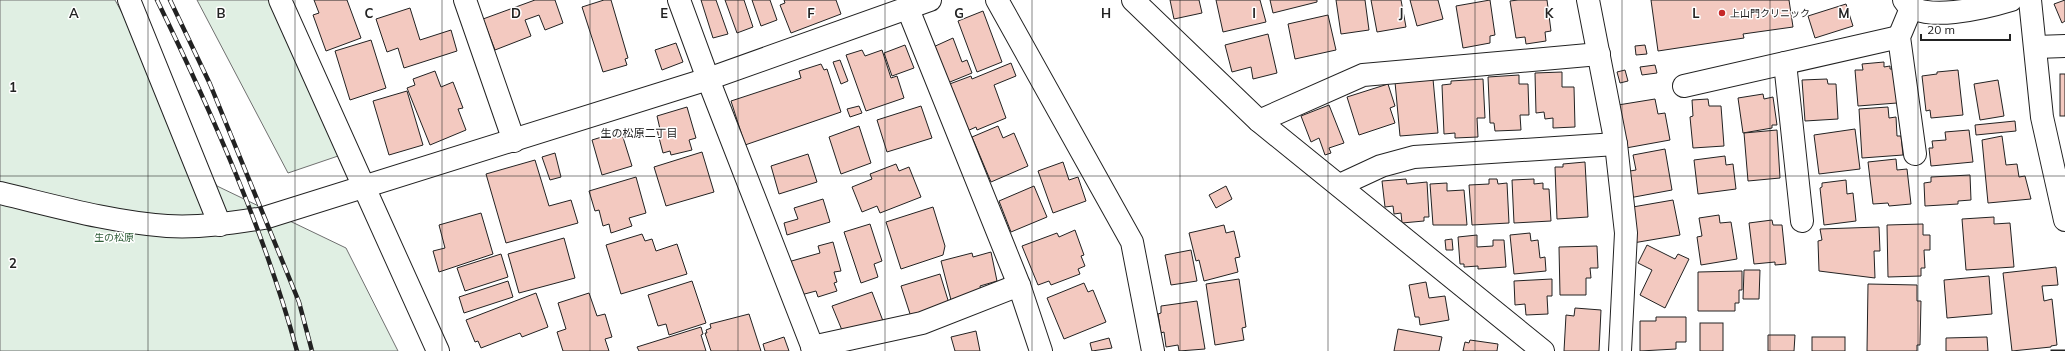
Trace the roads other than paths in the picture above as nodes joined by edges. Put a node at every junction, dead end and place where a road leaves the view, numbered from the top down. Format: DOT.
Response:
graph roads {
  1 [pos="129,0"];
  2 [pos="280,0"];
  3 [pos="465,0"];
  4 [pos="679,0"];
  5 [pos="930,0"];
  6 [pos="997,0"];
  7 [pos="1133,0"];
  8 [pos="1588,0"];
  9 [pos="2011,0"];
  10 [pos="2030,0"];
  11 [pos="1908,3"];
  12 [pos="908,9"];
  13 [pos="1899,37"];
  14 [pos="2065,46"];
  15 [pos="2036,47"];
  16 [pos="1600,54"];
  17 [pos="1785,63"];
  18 [pos="708,80"];
  19 [pos="1684,86"];
  20 [pos="1259,120"];
  21 [pos="514,141"];
  22 [pos="1616,144"];
  23 [pos="1915,154"];
  24 [pos="1340,185"];
  25 [pos="364,187"];
  26 [pos="0,193"];
  27 [pos="2062,196"];
  28 [pos="2065,220"];
  29 [pos="1802,221"];
  30 [pos="220,225"];
  31 [pos="1019,285"];
  32 [pos="813,349"];
  33 [pos="438,351"];
  34 [pos="1041,351"];
  35 [pos="1153,351"];
  36 [pos="1543,351"];
  37 [pos="1620,351"];
  1 -- 30 [label="street"];
  2 -- 25 [label="street"];
  3 -- 21 [label="street"];
  4 -- 18 [label="street"];
  5 -- 12 [label="street"];
  6 -- 35 [label="street"];
  7 -- 20 [label="street"];
  8 -- 16 [label="street"];
  9 -- 11 [label="street"];
  10 -- 15 [label="street"];
  11 -- 13 [label="street"];
  12 -- 18 [label="street"];
  12 -- 31 [label="street"];
  13 -- 17 [label="street"];
  13 -- 23 [label="street"];
  14 -- 15 [label="street"];
  15 -- 27 [label="street"];
  16 -- 20 [label="street"];
  16 -- 22 [label="street"];
  17 -- 19 [label="street"];
  17 -- 29 [label="street"];
  18 -- 21 [label="street"];
  18 -- 32 [label="street"];
  20 -- 24 [label="street"];
  21 -- 25 [label="street"];
  22 -- 24 [label="street"];
  22 -- 37 [label="street"];
  24 -- 36 [label="street"];
  25 -- 30 [label="street"];
  25 -- 33 [label="street"];
  26 -- 30 [label="street"];
  27 -- 28 [label="street"];
  31 -- 32 [label="street"];
  31 -- 34 [label="street"];
}
